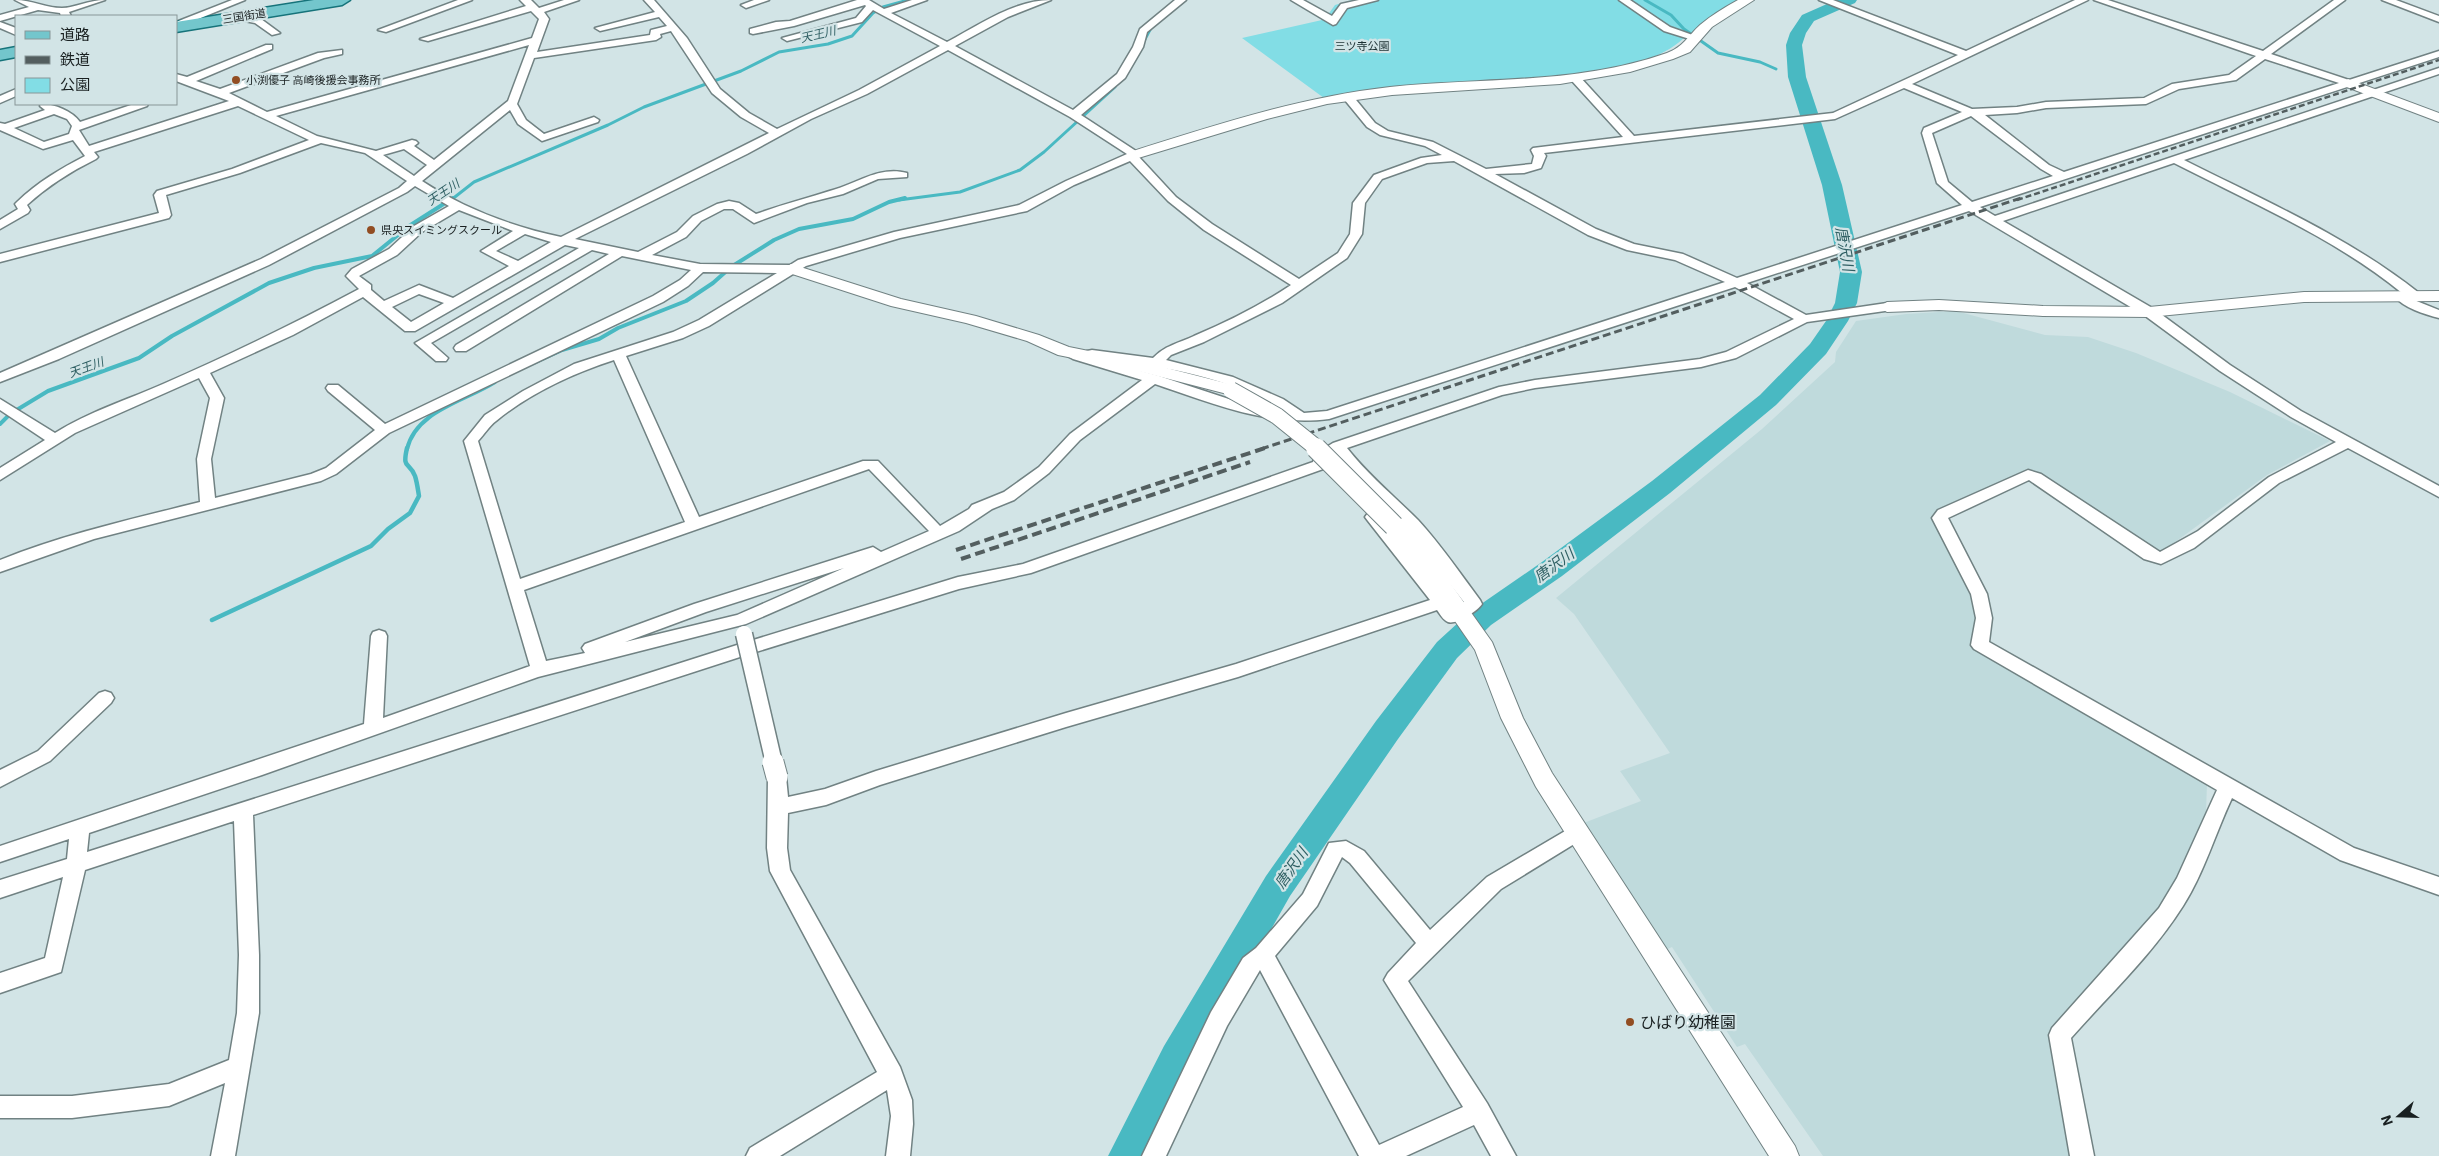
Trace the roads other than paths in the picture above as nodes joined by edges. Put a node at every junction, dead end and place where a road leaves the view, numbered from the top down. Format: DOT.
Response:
graph roads {
  1 [pos="20,0"];
  2 [pos="100,0"];
  3 [pos="240,0"];
  4 [pos="342,0"];
  5 [pos="467,0"];
  6 [pos="574,0"];
  7 [pos="764,0"];
  8 [pos="922,0"];
  9 [pos="1046,0"];
  10 [pos="1181,0"];
  11 [pos="1296,0"];
  12 [pos="1373,0"];
  13 [pos="1624,0"];
  14 [pos="1748,0"];
  15 [pos="2083,0"];
  16 [pos="2099,0"];
  17 [pos="2340,0"];
  18 [pos="2387,0"];
  19 [pos="654,1"];
  20 [pos="1827,1"];
  21 [pos="867,2"];
  22 [pos="37,4"];
  23 [pos="746,5"];
  24 [pos="532,6"];
  25 [pos="884,12"];
  26 [pos="65,14"];
  27 [pos="660,14"];
  28 [pos="237,17"];
  29 [pos="0,18"];
  30 [pos="2439,19"];
  31 [pos="178,25"];
  32 [pos="0,26"];
  33 [pos="178,26"];
  34 [pos="600,28"];
  35 [pos="674,28"];
  36 [pos="383,30"];
  37 [pos="753,31"];
  38 [pos="15,32"];
  39 [pos="275,33"];
  40 [pos="787,38"];
  41 [pos="1696,38"];
  42 [pos="425,39"];
  43 [pos="537,40"];
  44 [pos="269,46"];
  45 [pos="950,47"];
  46 [pos="15,52"];
  47 [pos="338,52"];
  48 [pos="1966,54"];
  49 [pos="2265,54"];
  50 [pos="2439,54"];
  51 [pos="0,55"];
  52 [pos="529,56"];
  53 [pos="2439,71"];
  54 [pos="1576,79"];
  55 [pos="186,83"];
  56 [pos="2348,83"];
  57 [pos="1904,84"];
  58 [pos="15,92"];
  59 [pos="220,93"];
  60 [pos="2374,93"];
  61 [pos="1348,97"];
  62 [pos="0,100"];
  63 [pos="238,102"];
  64 [pos="512,104"];
  65 [pos="43,105"];
  66 [pos="141,105"];
  67 [pos="54,110"];
  68 [pos="1970,112"];
  69 [pos="267,115"];
  70 [pos="1074,115"];
  71 [pos="2439,118"];
  72 [pos="1818,119"];
  73 [pos="594,120"];
  74 [pos="1802,120"];
  75 [pos="3,127"];
  76 [pos="77,131"];
  77 [pos="776,133"];
  78 [pos="1631,139"];
  79 [pos="320,140"];
  80 [pos="88,150"];
  81 [pos="376,154"];
  82 [pos="1134,155"];
  83 [pos="1455,158"];
  84 [pos="2176,160"];
  85 [pos="432,164"];
  86 [pos="1483,173"];
  87 [pos="903,175"];
  88 [pos="2064,177"];
  89 [pos="412,181"];
  90 [pos="1970,206"];
  91 [pos="456,207"];
  92 [pos="1993,220"];
  93 [pos="0,225"];
  94 [pos="523,230"];
  95 [pos="564,240"];
  96 [pos="590,246"];
  97 [pos="620,253"];
  98 [pos="640,256"];
  99 [pos="0,258"];
  100 [pos="519,266"];
  101 [pos="700,268"];
  102 [pos="791,269"];
  103 [pos="1737,283"];
  104 [pos="1298,284"];
  105 [pos="364,291"];
  106 [pos="2407,296"];
  107 [pos="2439,296"];
  108 [pos="455,303"];
  109 [pos="383,306"];
  110 [pos="1887,307"];
  111 [pos="2149,312"];
  112 [pos="2439,314"];
  113 [pos="1804,319"];
  114 [pos="462,348"];
  115 [pos="1064,351"];
  116 [pos="618,355"];
  117 [pos="441,358"];
  118 [pos="1157,361"];
  119 [pos="203,372"];
  120 [pos="0,378"];
  121 [pos="1152,379"];
  122 [pos="333,388"];
  123 [pos="1254,390"];
  124 [pos="1233,398"];
  125 [pos="3,411"];
  126 [pos="1303,418"];
  127 [pos="384,430"];
  128 [pos="56,440"];
  129 [pos="2349,442"];
  130 [pos="1338,446"];
  131 [pos="1321,465"];
  132 [pos="0,474"];
  133 [pos="2439,492"];
  134 [pos="208,505"];
  135 [pos="987,505"];
  136 [pos="694,524"];
  137 [pos="933,527"];
  138 [pos="1,563"];
  139 [pos="514,587"];
  140 [pos="1440,603"];
  141 [pos="1467,622"];
  142 [pos="742,627"];
  143 [pos="379,636"];
  144 [pos="540,671"];
  145 [pos="106,698"];
  146 [pos="373,729"];
  147 [pos="0,779"];
  148 [pos="2228,787"];
  149 [pos="780,807"];
  150 [pos="243,811"];
  151 [pos="80,828"];
  152 [pos="1577,832"];
  153 [pos="0,854"];
  154 [pos="76,864"];
  155 [pos="2439,886"];
  156 [pos="0,889"];
  157 [pos="1429,944"];
  158 [pos="1263,955"];
  159 [pos="0,983"];
  160 [pos="236,1067"];
  161 [pos="892,1075"];
  162 [pos="0,1107"];
  163 [pos="1479,1111"];
  164 [pos="223,1156"];
  165 [pos="758,1156"];
  166 [pos="898,1156"];
  167 [pos="1154,1156"];
  168 [pos="1372,1156"];
  169 [pos="1380,1156"];
  170 [pos="1504,1156"];
  171 [pos="1785,1156"];
  172 [pos="2082,1156"];
  1 -- 22 [label="street"];
  2 -- 26 [label="street"];
  3 -- 31 [label="street"];
  4 -- 28 [label="main road, 三国街道"];
  5 -- 36 [label="street"];
  6 -- 24 [label="street"];
  7 -- 23 [label="street"];
  8 -- 25 [label="street"];
  9 -- 45 [label="street"];
  10 -- 70 [label="street"];
  11 -- 12 [label="street"];
  13 -- 41 [label="street"];
  14 -- 41 [label="street"];
  15 -- 48 [label="street"];
  16 -- 49 [label="street"];
  17 -- 49 [label="street"];
  18 -- 30 [label="street"];
  19 -- 27 [label="street"];
  20 -- 48 [label="street"];
  21 -- 25 [label="street"];
  21 -- 37 [label="street"];
  21 -- 40 [label="street"];
  22 -- 26 [label="street"];
  22 -- 29 [label="street"];
  24 -- 42 [label="street"];
  24 -- 43 [label="street"];
  25 -- 45 [label="street"];
  27 -- 34 [label="street"];
  27 -- 35 [label="street"];
  28 -- 33 [label="main road, 三国街道"];
  28 -- 39 [label="street"];
  32 -- 38 [label="street"];
  35 -- 52 [label="street"];
  35 -- 77 [label="street"];
  41 -- 54 [label="street"];
  43 -- 52 [label="street"];
  43 -- 69 [label="street"];
  44 -- 55 [label="street"];
  45 -- 70 [label="street"];
  45 -- 77 [label="street"];
  46 -- 51 [label="main road"];
  47 -- 59 [label="street"];
  48 -- 57 [label="street"];
  49 -- 56 [label="street"];
  49 -- 68 [label="street"];
  50 -- 56 [label="street"];
  52 -- 64 [label="street"];
  53 -- 60 [label="street"];
  54 -- 61 [label="street"];
  54 -- 78 [label="street"];
  55 -- 59 [label="street"];
  56 -- 60 [label="street"];
  56 -- 88 [label="street"];
  57 -- 68 [label="street"];
  57 -- 72 [label="street"];
  58 -- 62 [label="street"];
  59 -- 63 [label="street"];
  60 -- 71 [label="street"];
  60 -- 84 [label="street"];
  61 -- 82 [label="street"];
  61 -- 83 [label="street"];
  63 -- 69 [label="street"];
  63 -- 80 [label="street"];
  64 -- 73 [label="street"];
  64 -- 85 [label="street"];
  65 -- 67 [label="street"];
  66 -- 76 [label="street"];
  67 -- 75 [label="street"];
  67 -- 76 [label="street"];
  68 -- 88 [label="street"];
  68 -- 90 [label="street"];
  69 -- 79 [label="street"];
  70 -- 82 [label="street"];
  72 -- 74 [label="street"];
  74 -- 78 [label="street"];
  75 -- 76 [label="street"];
  76 -- 80 [label="street"];
  77 -- 95 [label="street"];
  78 -- 86 [label="street"];
  79 -- 81 [label="street"];
  79 -- 99 [label="street"];
  80 -- 93 [label="street"];
  81 -- 85 [label="street"];
  81 -- 89 [label="street"];
  82 -- 102 [label="street"];
  82 -- 104 [label="street"];
  83 -- 86 [label="street"];
  83 -- 104 [label="street"];
  84 -- 92 [label="street"];
  84 -- 106 [label="street"];
  85 -- 89 [label="street"];
  86 -- 103 [label="street"];
  87 -- 98 [label="street"];
  88 -- 90 [label="street"];
  89 -- 91 [label="street"];
  89 -- 120 [label="street"];
  90 -- 92 [label="street"];
  90 -- 103 [label="street"];
  91 -- 94 [label="street"];
  91 -- 105 [label="street"];
  92 -- 111 [label="street"];
  94 -- 95 [label="street"];
  94 -- 100 [label="street"];
  95 -- 96 [label="street"];
  95 -- 100 [label="street"];
  96 -- 97 [label="street"];
  96 -- 117 [label="street"];
  97 -- 98 [label="street"];
  97 -- 114 [label="street"];
  98 -- 101 [label="street"];
  100 -- 108 [label="street"];
  101 -- 102 [label="street"];
  101 -- 127 [label="street"];
  102 -- 115 [label="street"];
  102 -- 116 [label="street"];
  103 -- 113 [label="street"];
  103 -- 126 [label="street"];
  104 -- 118 [label="street"];
  105 -- 109 [label="street"];
  105 -- 119 [label="street"];
  106 -- 107 [label="street"];
  106 -- 111 [label="street"];
  106 -- 112 [label="street"];
  108 -- 109 [label="street"];
  108 -- 109 [label="street"];
  110 -- 111 [label="street"];
  110 -- 113 [label="street"];
  111 -- 129 [label="street"];
  113 -- 130 [label="street"];
  115 -- 118 [label="street"];
  115 -- 121 [label="street"];
  115 -- 124 [label="street"];
  116 -- 136 [label="street"];
  116 -- 139 [label="street"];
  118 -- 123 [label="street"];
  119 -- 128 [label="street"];
  119 -- 134 [label="street"];
  121 -- 124 [label="street"];
  121 -- 135 [label="street"];
  122 -- 127 [label="street"];
  123 -- 124 [label="street"];
  123 -- 126 [label="street"];
  124 -- 126 [label="street"];
  124 -- 141 [label="street, bridge"];
  125 -- 128 [label="street"];
  127 -- 134 [label="street"];
  128 -- 132 [label="street"];
  129 -- 133 [label="street"];
  129 -- 148 [label="street"];
  130 -- 131 [label="street"];
  130 -- 141 [label="street"];
  131 -- 140 [label="street"];
  131 -- 150 [label="street"];
  134 -- 138 [label="street"];
  135 -- 137 [label="street"];
  135 -- 142 [label="street"];
  136 -- 137 [label="street"];
  136 -- 139 [label="street"];
  137 -- 144 [label="street"];
  139 -- 144 [label="street"];
  140 -- 141 [label="street"];
  140 -- 149 [label="street"];
  141 -- 152 [label="street"];
  142 -- 144 [label="street"];
  142 -- 149 [label="street, bridge"];
  143 -- 146 [label="street"];
  144 -- 146 [label="street"];
  145 -- 147 [label="street"];
  146 -- 151 [label="street"];
  148 -- 155 [label="street"];
  148 -- 172 [label="street"];
  149 -- 161 [label="street"];
  150 -- 154 [label="street"];
  150 -- 160 [label="street"];
  151 -- 153 [label="street"];
  151 -- 154 [label="street"];
  152 -- 157 [label="street"];
  152 -- 171 [label="street"];
  154 -- 156 [label="street"];
  154 -- 159 [label="street"];
  157 -- 158 [label="street"];
  157 -- 163 [label="street"];
  158 -- 167 [label="street"];
  158 -- 168 [label="street"];
  160 -- 162 [label="street"];
  160 -- 164 [label="street"];
  161 -- 165 [label="street"];
  161 -- 166 [label="street"];
  163 -- 169 [label="street"];
  163 -- 170 [label="street"];
}
